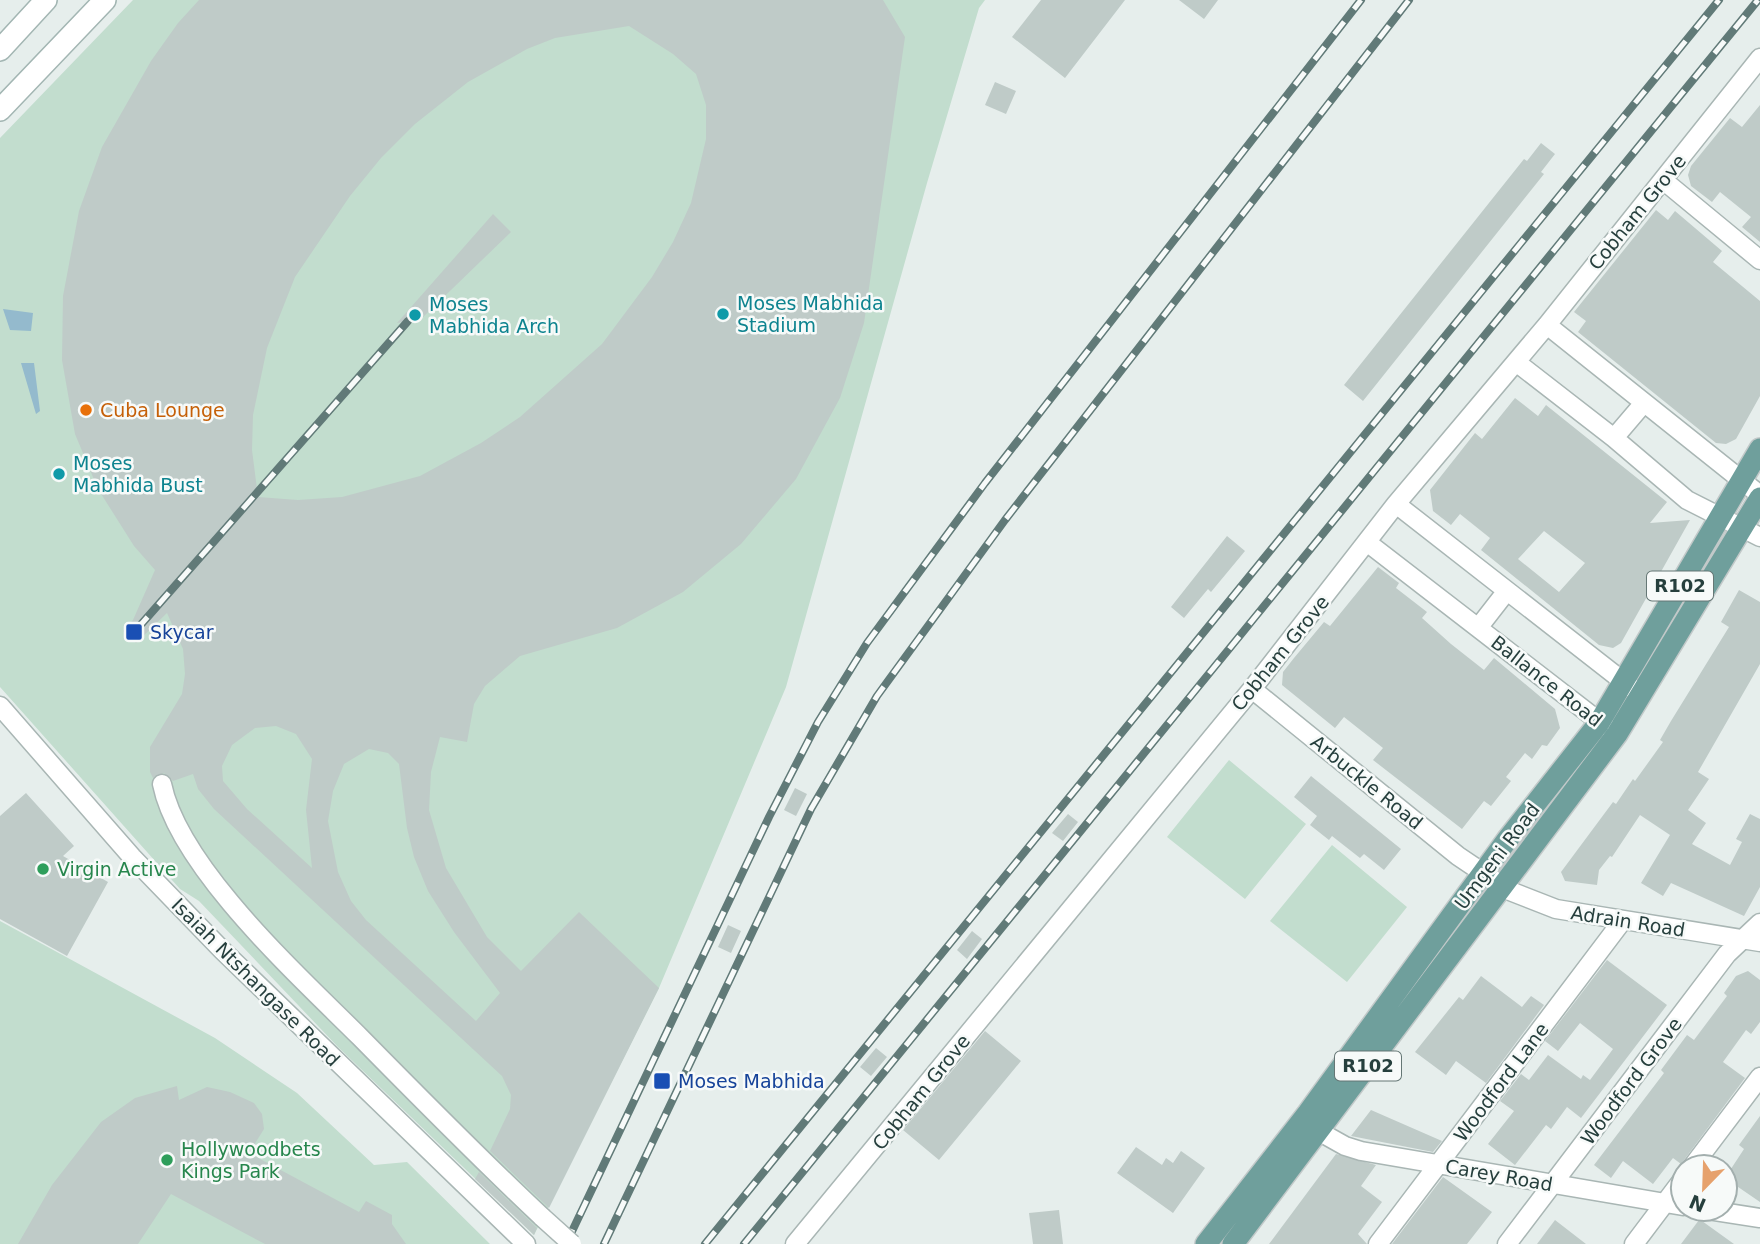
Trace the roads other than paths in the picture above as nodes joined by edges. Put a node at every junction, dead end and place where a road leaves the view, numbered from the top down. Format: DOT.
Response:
graph roads {
  1 [pos="46,0"];
  2 [pos="105,0"];
  3 [pos="0,50"];
  4 [pos="1760,58"];
  5 [pos="0,110"];
  6 [pos="1662,180"];
  7 [pos="1760,260"];
  8 [pos="1546,325"];
  9 [pos="1516,362"];
  10 [pos="1643,404"];
  11 [pos="1614,438"];
  12 [pos="1760,449"];
  13 [pos="1740,482"];
  14 [pos="1760,497"];
  15 [pos="1396,504"];
  16 [pos="1719,516"];
  17 [pos="1751,532"];
  18 [pos="1368,543"];
  19 [pos="1506,592"];
  20 [pos="1478,628"];
  21 [pos="1252,689"];
  22 [pos="1634,689"];
  23 [pos="0,706"];
  24 [pos="1608,729"];
  25 [pos="162,784"];
  26 [pos="1492,880"];
  27 [pos="1623,920"];
  28 [pos="1760,923"];
  29 [pos="1752,941"];
  30 [pos="1760,1077"];
  31 [pos="1320,1132"];
  32 [pos="1703,1153"];
  33 [pos="1439,1164"];
  34 [pos="1553,1184"];
  35 [pos="1669,1198"];
  36 [pos="1665,1203"];
  37 [pos="1669,1204"];
  38 [pos="1739,1215"];
  39 [pos="1760,1218"];
  40 [pos="520,1239"];
  41 [pos="572,1244"];
  42 [pos="795,1244"];
  43 [pos="1206,1244"];
  44 [pos="1233,1244"];
  45 [pos="1378,1244"];
  46 [pos="1507,1244"];
  47 [pos="1634,1244"];
  1 -- 3 [label="main road"];
  2 -- 5 [label="main road"];
  4 -- 6 [label="street, Cobham Grove"];
  6 -- 7 [label="street"];
  6 -- 8 [label="street, Cobham Grove"];
  8 -- 9 [label="street, Cobham Grove"];
  8 -- 10 [label="street"];
  9 -- 11 [label="street"];
  9 -- 15 [label="street, Cobham Grove"];
  10 -- 11 [label="street"];
  10 -- 13 [label="street"];
  11 -- 16 [label="street"];
  12 -- 13 [label="main road, Umgeni Road / R102"];
  13 -- 14 [label="street"];
  13 -- 16 [label="main road, Umgeni Road / R102"];
  14 -- 17 [label="main road, Umgeni Road / R102"];
  15 -- 18 [label="street, Cobham Grove"];
  15 -- 19 [label="street"];
  16 -- 17 [label="street"];
  16 -- 22 [label="main road, Umgeni Road / R102"];
  17 -- 22 [label="main road, Umgeni Road / R102"];
  18 -- 20 [label="street, Ballance Road"];
  18 -- 21 [label="street, Cobham Grove"];
  19 -- 20 [label="street, Ballance Road"];
  19 -- 22 [label="street"];
  20 -- 24 [label="street, Ballance Road"];
  21 -- 26 [label="street, Arbuckle Road"];
  21 -- 42 [label="street, Cobham Grove"];
  22 -- 24 [label="main road, Umgeni Road / R102"];
  23 -- 40 [label="street, Isaiah Ntshangase Road"];
  24 -- 26 [label="main road, Umgeni Road / R102"];
  25 -- 41 [label="street, bridge"];
  26 -- 27 [label="street, Adrain Road"];
  26 -- 31 [label="main road, Umgeni Road / R102"];
  26 -- 43 [label="main road, Umgeni Road / R102"];
  27 -- 29 [label="street, Adrain Road"];
  27 -- 33 [label="street, Woodford Lane"];
  28 -- 29 [label="street, Woodford Grove"];
  29 -- 34 [label="street, Woodford Grove"];
  30 -- 32 [label="street"];
  31 -- 33 [label="street, Carey Road"];
  31 -- 44 [label="main road, Umgeni Road / R102"];
  33 -- 34 [label="street, Carey Road"];
  33 -- 45 [label="street, Woodford Lane"];
  34 -- 36 [label="street, Carey Road"];
  34 -- 46 [label="street, Woodford Grove"];
  35 -- 36 [label="street"];
  36 -- 37 [label="street, Carey Road"];
  36 -- 47 [label="street"];
  38 -- 39 [label="street"];
}
